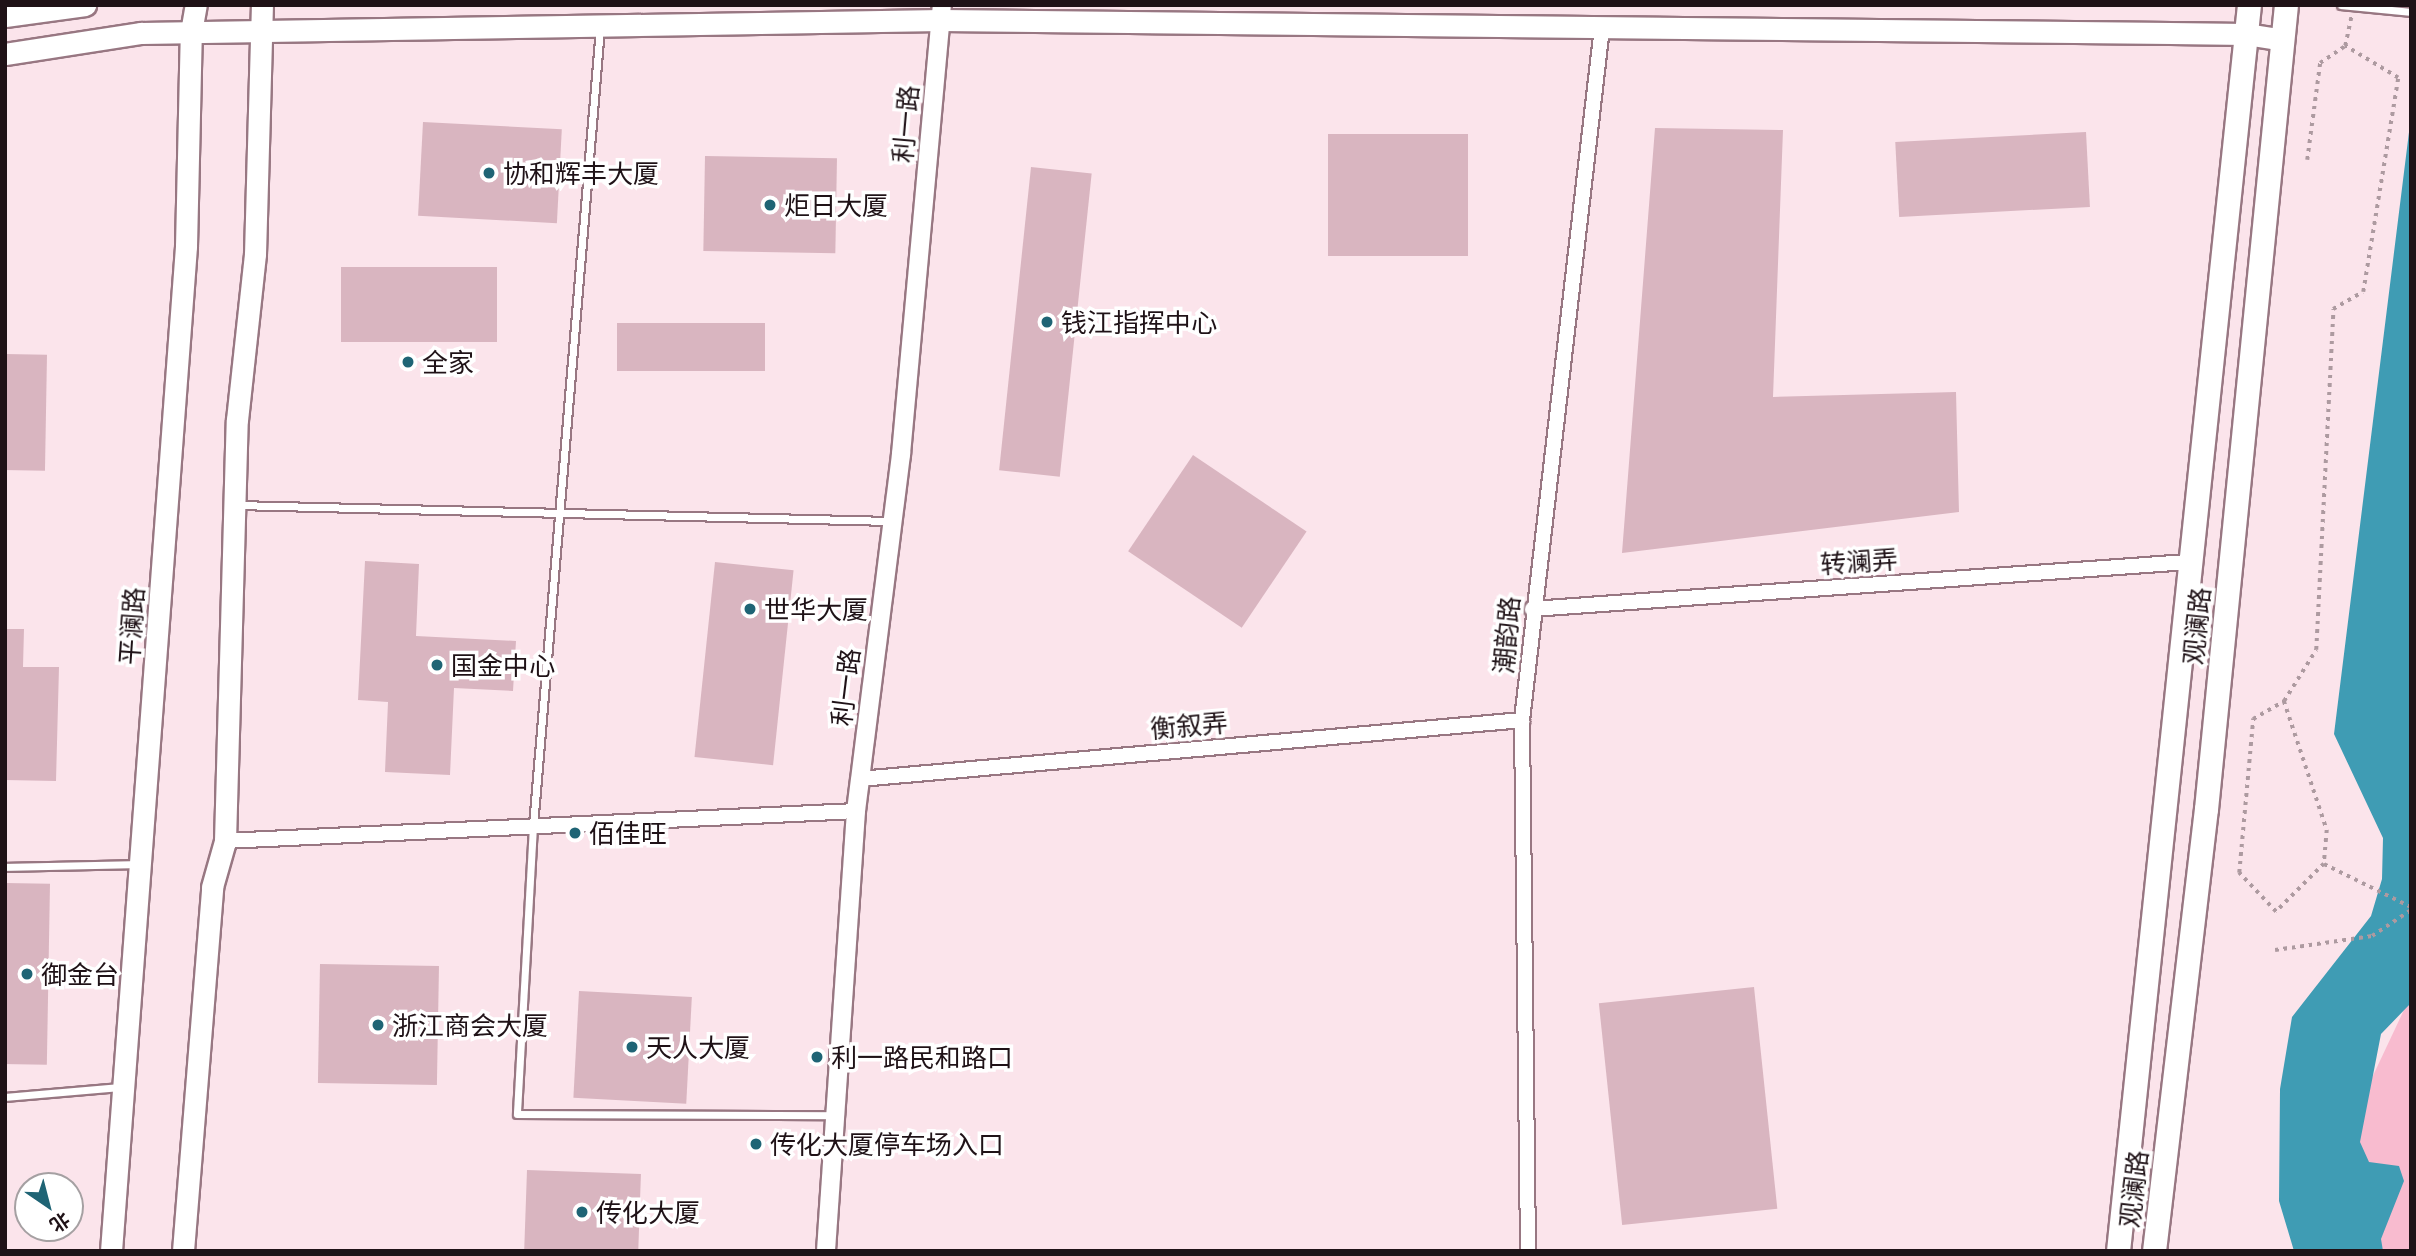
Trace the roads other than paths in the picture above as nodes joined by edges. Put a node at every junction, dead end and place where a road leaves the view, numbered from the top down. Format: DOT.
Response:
graph roads {
  1 [pos="85,5"];
  2 [pos="196,5"];
  3 [pos="262,5"];
  4 [pos="2249,5"];
  5 [pos="2286,5"];
  6 [pos="2341,5"];
  7 [pos="2354,6"];
  8 [pos="2411,12"];
  9 [pos="941,13"];
  10 [pos="5,16"];
  11 [pos="600,24"];
  12 [pos="1602,27"];
  13 [pos="191,32"];
  14 [pos="261,32"];
  15 [pos="2246,34"];
  16 [pos="2283,40"];
  17 [pos="5,54"];
  18 [pos="235,505"];
  19 [pos="559,513"];
  20 [pos="892,521"];
  21 [pos="2188,562"];
  22 [pos="1532,609"];
  23 [pos="1522,720"];
  24 [pos="860,779"];
  25 [pos="856,811"];
  26 [pos="533,826"];
  27 [pos="225,841"];
  28 [pos="142,864"];
  29 [pos="5,867"];
  30 [pos="123,1086"];
  31 [pos="5,1097"];
  32 [pos="836,1115"];
  33 [pos="111,1251"];
  34 [pos="183,1251"];
  35 [pos="826,1251"];
  36 [pos="1528,1251"];
  37 [pos="2118,1251"];
  38 [pos="2154,1251"];
  1 -- 10 [label="main road"];
  2 -- 13 [label="main road, 平澜路"];
  3 -- 14 [label="main road"];
  4 -- 15 [label="main road, 观澜路"];
  5 -- 16 [label="main road, 观澜路"];
  6 -- 7 [label="lane"];
  7 -- 8 [label="lane"];
  9 -- 11 [label="main road"];
  9 -- 12 [label="main road"];
  9 -- 20 [label="street, 利一路"];
  11 -- 14 [label="main road"];
  11 -- 19 [label="lane"];
  12 -- 15 [label="main road"];
  12 -- 22 [label="street, 潮韵路"];
  13 -- 14 [label="main road"];
  13 -- 17 [label="main road"];
  13 -- 28 [label="main road, 平澜路"];
  14 -- 18 [label="main road"];
  15 -- 16 [label="main road"];
  15 -- 21 [label="main road, 观澜路"];
  16 -- 38 [label="main road, 观澜路"];
  18 -- 19 [label="lane"];
  18 -- 27 [label="main road"];
  19 -- 20 [label="lane"];
  19 -- 26 [label="lane"];
  20 -- 24 [label="street, 利一路"];
  21 -- 22 [label="street, 转澜弄"];
  21 -- 37 [label="main road, 观澜路"];
  22 -- 23 [label="street, 潮韵路"];
  23 -- 24 [label="street, 衡叙弄"];
  23 -- 36 [label="street, 潮韵路"];
  24 -- 25 [label="street, 利一路"];
  25 -- 26 [label="street"];
  25 -- 32 [label="street, 利一路"];
  26 -- 27 [label="street"];
  26 -- 32 [label="lane"];
  27 -- 34 [label="main road"];
  28 -- 29 [label="lane"];
  28 -- 30 [label="main road, 平澜路"];
  30 -- 31 [label="lane"];
  30 -- 33 [label="main road, 平澜路"];
  32 -- 35 [label="street, 利一路"];
}
